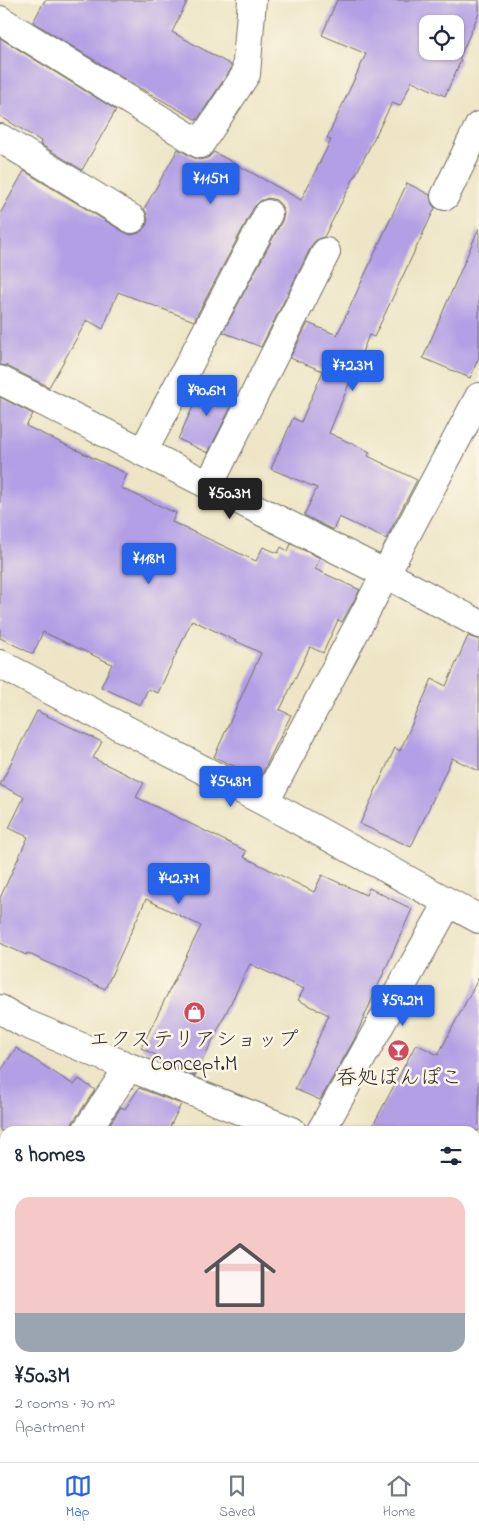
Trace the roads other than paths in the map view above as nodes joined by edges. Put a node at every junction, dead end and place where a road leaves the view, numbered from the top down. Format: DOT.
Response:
graph roads {
  1 [pos="252,0"];
  2 [pos="0,20"];
  3 [pos="479,126"];
  4 [pos="0,138"];
  5 [pos="445,196"];
  6 [pos="268,214"];
  7 [pos="132,219"];
  8 [pos="326,252"];
  9 [pos="0,380"];
  10 [pos="479,397"];
  11 [pos="143,452"];
  12 [pos="209,485"];
  13 [pos="386,574"];
  14 [pos="479,624"];
  15 [pos="0,664"];
  16 [pos="265,802"];
  17 [pos="448,903"];
  18 [pos="479,919"];
  19 [pos="0,1009"];
  20 [pos="129,1067"];
  21 [pos="89,1126"];
  22 [pos="279,1126"];
  23 [pos="324,1126"];
  1 -- 2 [label="street"];
  3 -- 5 [label="street"];
  4 -- 7 [label="street"];
  6 -- 11 [label="street"];
  8 -- 12 [label="street"];
  9 -- 11 [label="street"];
  10 -- 13 [label="street"];
  11 -- 12 [label="street"];
  12 -- 13 [label="street"];
  13 -- 14 [label="street"];
  13 -- 16 [label="street"];
  15 -- 16 [label="street"];
  16 -- 17 [label="street"];
  17 -- 18 [label="street"];
  17 -- 23 [label="street"];
  19 -- 20 [label="street"];
  20 -- 21 [label="street"];
  20 -- 22 [label="street"];
}
